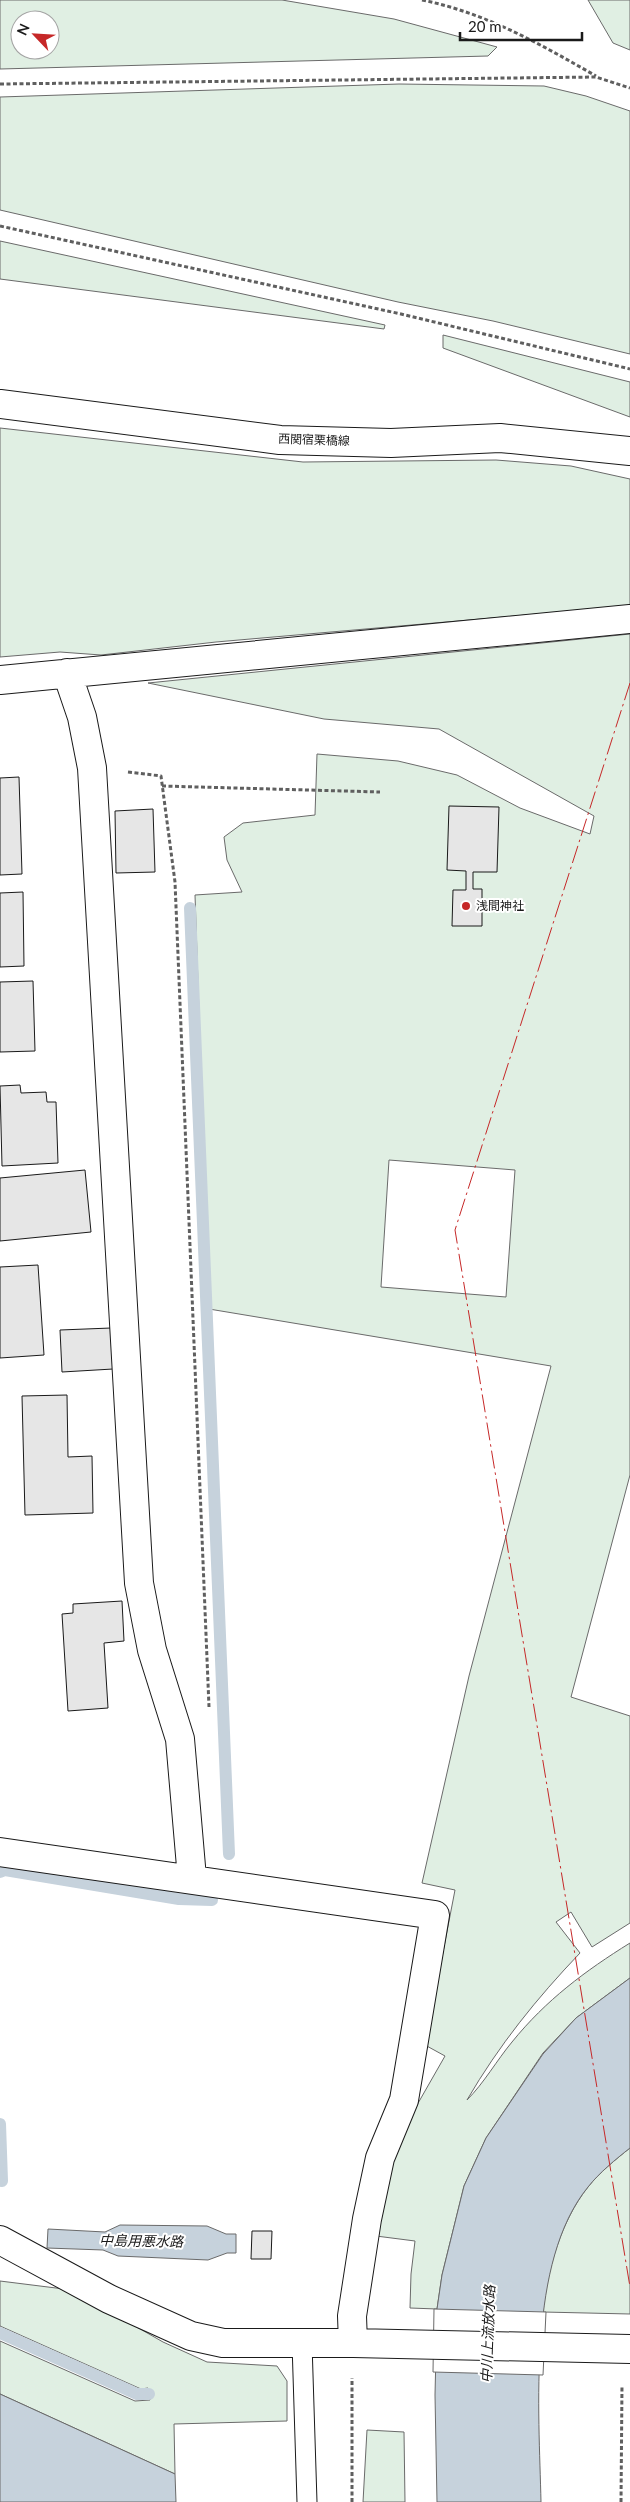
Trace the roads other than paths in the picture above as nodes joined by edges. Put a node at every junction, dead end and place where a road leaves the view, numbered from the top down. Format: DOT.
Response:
graph roads {
  1 [pos="0,404"];
  2 [pos="630,450"];
  3 [pos="630,619"];
  4 [pos="67,673"];
  5 [pos="0,680"];
  6 [pos="0,1852"];
  7 [pos="192,1878"];
  8 [pos="0,2240"];
  9 [pos="302,2343"];
  10 [pos="352,2343"];
  11 [pos="626,2349"];
  12 [pos="307,2502"];
  1 -- 2 [label="street, 西関宿栗橋線"];
  3 -- 4 [label="street"];
  4 -- 5 [label="street"];
  4 -- 7 [label="street"];
  6 -- 7 [label="street"];
  7 -- 10 [label="street"];
  8 -- 9 [label="street"];
  9 -- 10 [label="street"];
  9 -- 12 [label="lane"];
  10 -- 11 [label="street"];
}
